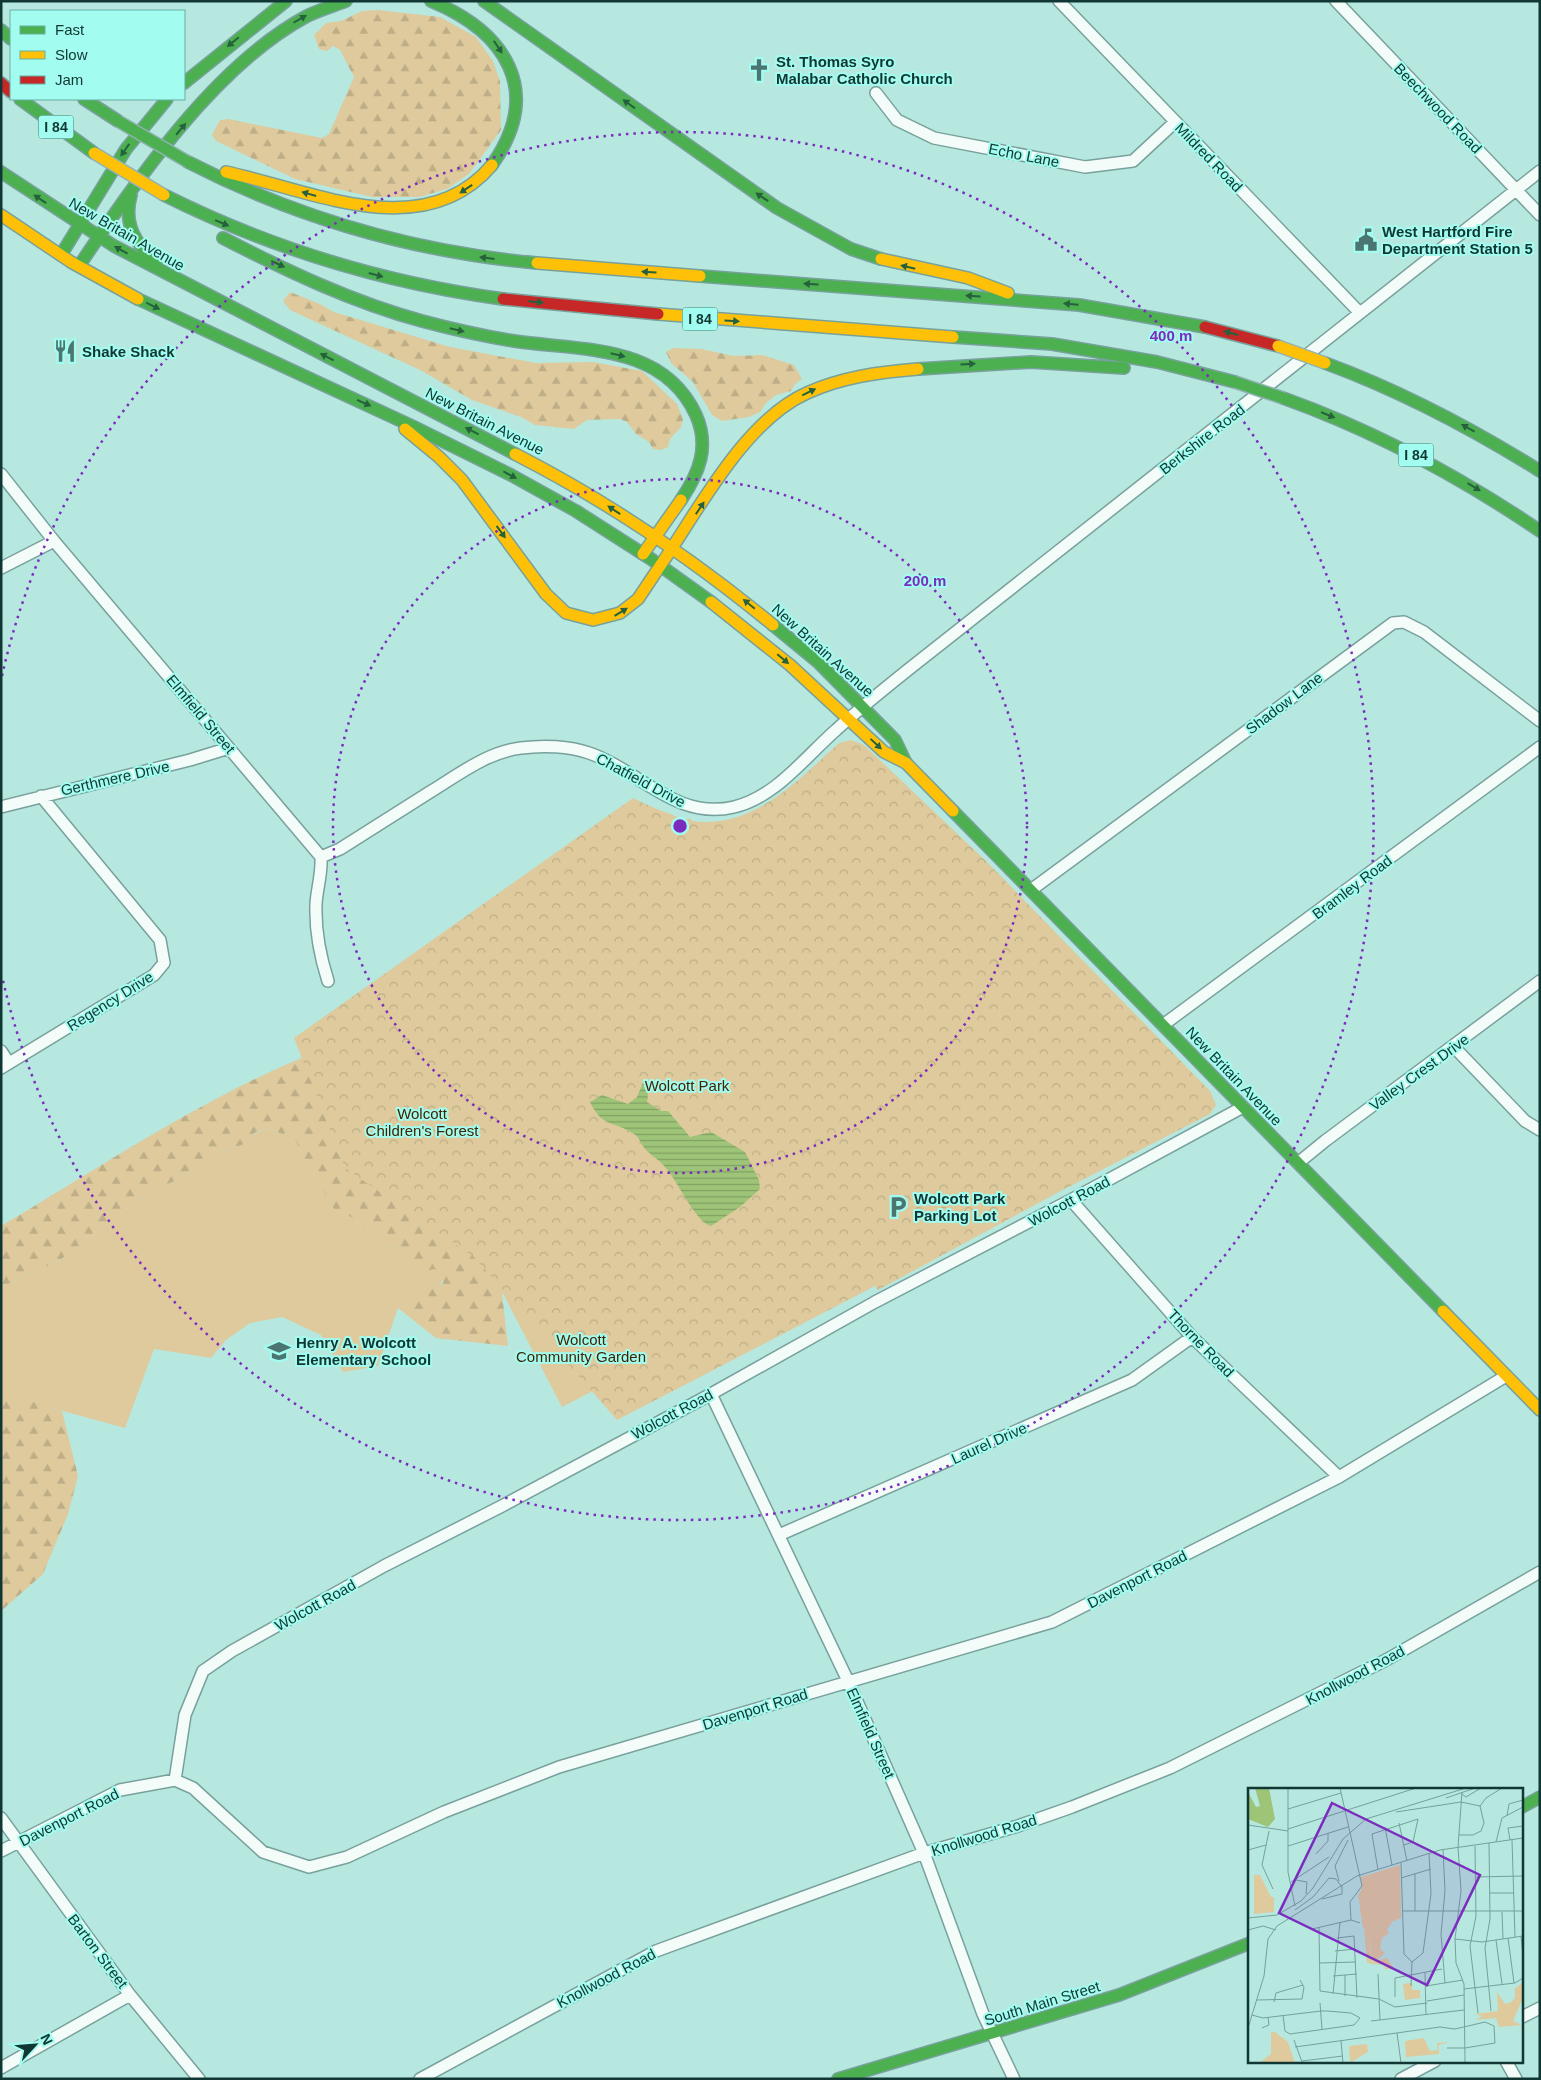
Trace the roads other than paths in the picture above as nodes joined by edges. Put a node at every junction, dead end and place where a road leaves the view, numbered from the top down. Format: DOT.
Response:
graph roads {
  1 [pos="286,1"];
  2 [pos="346,1"];
  3 [pos="431,1"];
  4 [pos="484,1"];
  5 [pos="1059,1"];
  6 [pos="1336,1"];
  7 [pos="185,82"];
  8 [pos="876,93"];
  9 [pos="21,100"];
  10 [pos="86,100"];
  11 [pos="166,100"];
  12 [pos="1175,122"];
  13 [pos="193,165"];
  14 [pos="1540,171"];
  15 [pos="1,172"];
  16 [pos="136,184"];
  17 [pos="1516,189"];
  18 [pos="178,202"];
  19 [pos="1,215"];
  20 [pos="1540,215"];
  21 [pos="79,225"];
  22 [pos="99,237"];
  23 [pos="61,255"];
  24 [pos="79,266"];
  25 [pos="176,279"];
  26 [pos="1022,300"];
  27 [pos="1360,313"];
  28 [pos="1211,375"];
  29 [pos="381,411"];
  30 [pos="1540,471"];
  31 [pos="1,474"];
  32 [pos="1540,531"];
  33 [pos="655,537"];
  34 [pos="54,541"];
  35 [pos="672,549"];
  36 [pos="643,554"];
  37 [pos="660,566"];
  38 [pos="1,568"];
  39 [pos="864,706"];
  40 [pos="849,718"];
  41 [pos="1540,721"];
  42 [pos="1540,747"];
  43 [pos="229,748"];
  44 [pos="906,763"];
  45 [pos="41,796"];
  46 [pos="1,806"];
  47 [pos="321,857"];
  48 [pos="1031,890"];
  49 [pos="328,981"];
  50 [pos="1540,981"];
  51 [pos="1163,1025"];
  52 [pos="1454,1047"];
  53 [pos="1,1051"];
  54 [pos="5,1066"];
  55 [pos="1243,1107"];
  56 [pos="1540,1130"];
  57 [pos="1298,1163"];
  58 [pos="1071,1200"];
  59 [pos="1192,1336"];
  60 [pos="1506,1376"];
  61 [pos="711,1394"];
  62 [pos="1540,1410"];
  63 [pos="1339,1477"];
  64 [pos="779,1535"];
  65 [pos="1540,1572"];
  66 [pos="848,1681"];
  67 [pos="175,1780"];
  68 [pos="1540,1797"];
  69 [pos="1524,1805"];
  70 [pos="1,1818"];
  71 [pos="18,1843"];
  72 [pos="1,1851"];
  73 [pos="924,1853"];
  74 [pos="1248,1944"];
  75 [pos="130,1995"];
  76 [pos="1540,2008"];
  77 [pos="1524,2016"];
  78 [pos="992,2033"];
  79 [pos="1433,2062"];
  80 [pos="1507,2062"];
  81 [pos="1,2068"];
  82 [pos="200,2079"];
  83 [pos="420,2079"];
  84 [pos="838,2079"];
  85 [pos="1014,2079"];
  86 [pos="1401,2079"];
  87 [pos="1516,2079"];
  1 -- 7 [label="main road, one-way"];
  16 -- 2 [label="main road, one-way"];
  3 -- 13 [label="main road, one-way"];
  26 -- 4 [label="main road, one-way"];
  5 -- 12 [label="street, Mildred Road"];
  6 -- 17 [label="street, Beechwood Road"];
  8 -- 12 [label="street, Echo Lane"];
  9 -- 18 [label="main road, I 84, bridge"];
  10 -- 13 [label="main road, I 84, bridge"];
  11 -- 21 [label="main road, one-way"];
  12 -- 27 [label="street, Mildred Road"];
  26 -- 13 [label="main road, I 84, one-way"];
  14 -- 17 [label="street, Berkshire Road"];
  21 -- 15 [label="main road, New Britain Avenue, one-way"];
  16 -- 22 [label="main road"];
  16 -- 25 [label="main road"];
  17 -- 20 [label="street, Beechwood Road"];
  17 -- 27 [label="street, Berkshire Road"];
  18 -- 28 [label="main road, I 84, one-way"];
  18 -- 33 [label="main road, one-way"];
  19 -- 23 [label="main road, New Britain Avenue"];
  21 -- 22 [label="main road, New Britain Avenue"];
  21 -- 23 [label="main road"];
  22 -- 24 [label="main road"];
  25 -- 22 [label="main road, New Britain Avenue, one-way"];
  23 -- 24 [label="main road, New Britain Avenue"];
  24 -- 29 [label="main road, New Britain Avenue, one-way"];
  33 -- 25 [label="main road, New Britain Avenue, one-way"];
  30 -- 26 [label="main road, I 84, one-way, bridge"];
  27 -- 39 [label="street, Berkshire Road"];
  28 -- 32 [label="main road, I 84, one-way, bridge"];
  35 -- 28 [label="main road, one-way"];
  29 -- 36 [label="main road, New Britain Avenue, one-way"];
  29 -- 37 [label="main road, one-way"];
  31 -- 34 [label="street, Elmfield Street"];
  33 -- 35 [label="main road, New Britain Avenue"];
  33 -- 36 [label="main road"];
  34 -- 38 [label="street"];
  34 -- 43 [label="street, Elmfield Street"];
  35 -- 37 [label="main road"];
  39 -- 35 [label="main road, New Britain Avenue, one-way"];
  36 -- 37 [label="main road, New Britain Avenue"];
  37 -- 40 [label="main road, New Britain Avenue, one-way"];
  39 -- 40 [label="street, Chatfield Drive"];
  39 -- 44 [label="main road, New Britain Avenue"];
  40 -- 44 [label="main road, New Britain Avenue, one-way"];
  40 -- 47 [label="street, Chatfield Drive"];
  41 -- 48 [label="street, Shadow Lane"];
  42 -- 51 [label="street, Bramley Road"];
  43 -- 45 [label="street, Gerthmere Drive"];
  43 -- 47 [label="street, Elmfield Street"];
  44 -- 48 [label="main road, New Britain Avenue"];
  45 -- 46 [label="street, Gerthmere Drive"];
  45 -- 54 [label="street, Regency Drive"];
  47 -- 49 [label="street"];
  48 -- 51 [label="main road, New Britain Avenue"];
  50 -- 52 [label="street, Valley Crest Drive"];
  51 -- 55 [label="main road, New Britain Avenue"];
  52 -- 56 [label="street"];
  52 -- 57 [label="street, Valley Crest Drive"];
  53 -- 54 [label="street"];
  55 -- 57 [label="main road, New Britain Avenue"];
  55 -- 58 [label="street, Wolcott Road"];
  57 -- 60 [label="main road, New Britain Avenue"];
  58 -- 59 [label="street, Thorne Road"];
  58 -- 61 [label="street, Wolcott Road"];
  59 -- 63 [label="street, Thorne Road"];
  59 -- 64 [label="street, Laurel Drive"];
  60 -- 62 [label="main road, New Britain Avenue"];
  60 -- 63 [label="street, Davenport Road"];
  61 -- 64 [label="street, Elmfield Street"];
  61 -- 67 [label="street, Wolcott Road"];
  63 -- 66 [label="street, Davenport Road"];
  64 -- 66 [label="street, Elmfield Street"];
  65 -- 73 [label="street, Knollwood Road"];
  66 -- 67 [label="street, Davenport Road"];
  66 -- 73 [label="street, Elmfield Street"];
  67 -- 71 [label="street, Davenport Road"];
  68 -- 69 [label="main road"];
  70 -- 71 [label="street, Barton Street"];
  71 -- 72 [label="street, Davenport Road"];
  71 -- 75 [label="street, Barton Street"];
  73 -- 78 [label="street, Elmfield Street"];
  73 -- 83 [label="street, Knollwood Road"];
  74 -- 78 [label="main road, South Main Street"];
  75 -- 81 [label="street"];
  75 -- 82 [label="street, Barton Street"];
  76 -- 77 [label="street"];
  78 -- 84 [label="main road, South Main Street"];
  78 -- 85 [label="street, Elmfield Street"];
  79 -- 86 [label="street"];
  80 -- 87 [label="street"];
}
